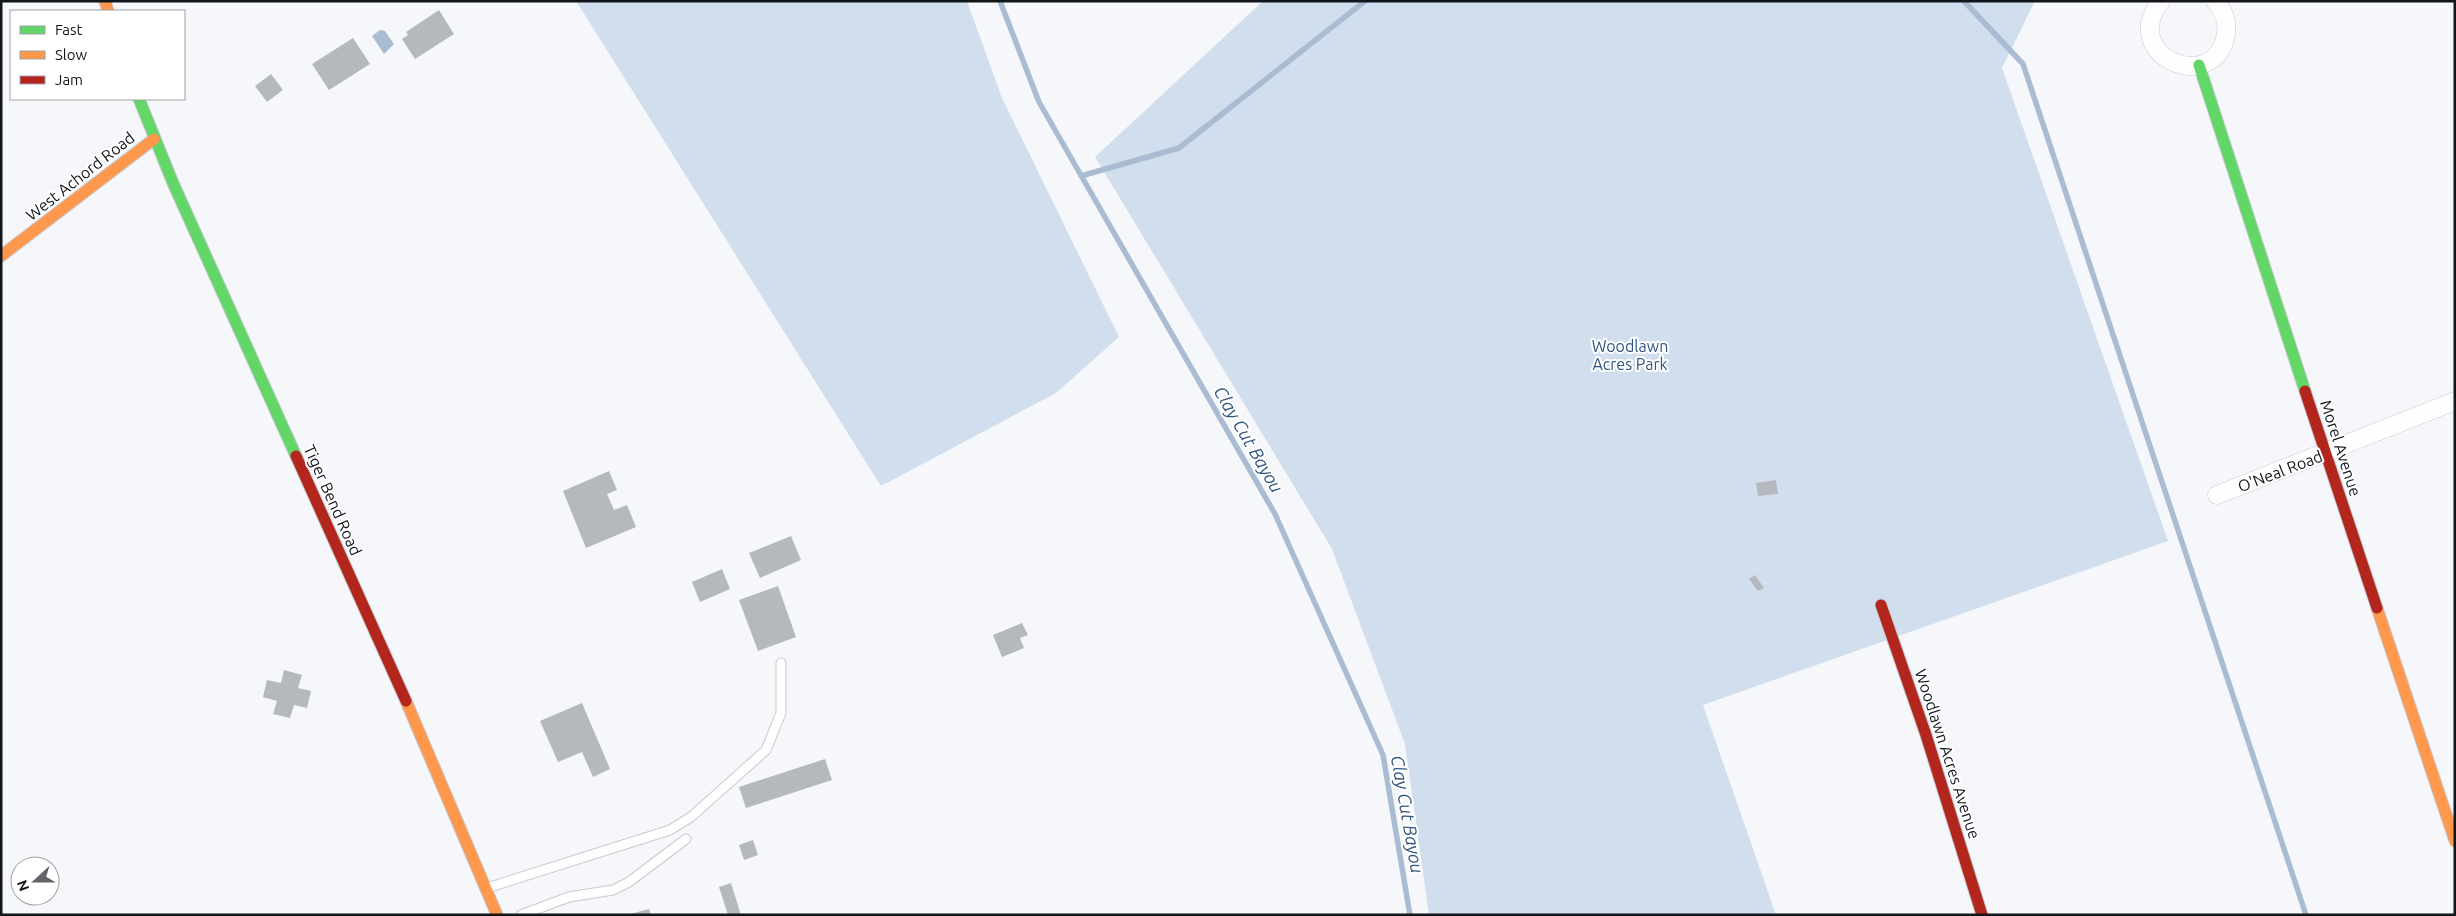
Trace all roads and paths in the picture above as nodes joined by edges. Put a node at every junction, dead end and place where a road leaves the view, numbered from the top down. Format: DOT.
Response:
graph roads {
  1 [pos="2161,1"];
  2 [pos="2215,1"];
  3 [pos="2199,65"];
  4 [pos="139,100"];
  5 [pos="154,139"];
  6 [pos="1,256"];
  7 [pos="2455,401"];
  8 [pos="2325,453"];
  9 [pos="2216,495"];
  10 [pos="1881,605"];
  11 [pos="781,663"];
  12 [pos="686,839"];
  13 [pos="2455,841"];
  14 [pos="487,888"];
  15 [pos="496,915"];
  16 [pos="520,915"];
  17 [pos="1982,915"];
  1 -- 3 [label="street"];
  2 -- 3 [label="street"];
  3 -- 8 [label="street, Morel Avenue"];
  4 -- 5 [label="street, Tiger Bend Road"];
  5 -- 6 [label="street, West Achord Road"];
  5 -- 14 [label="street, Tiger Bend Road"];
  7 -- 8 [label="street, O'Neal Road"];
  8 -- 9 [label="street, O'Neal Road"];
  8 -- 13 [label="street, Morel Avenue"];
  10 -- 17 [label="street, Woodlawn Acres Avenue"];
  11 -- 14 [label="lane"];
  12 -- 16 [label="lane"];
  14 -- 15 [label="street, Tiger Bend Road"];
}
